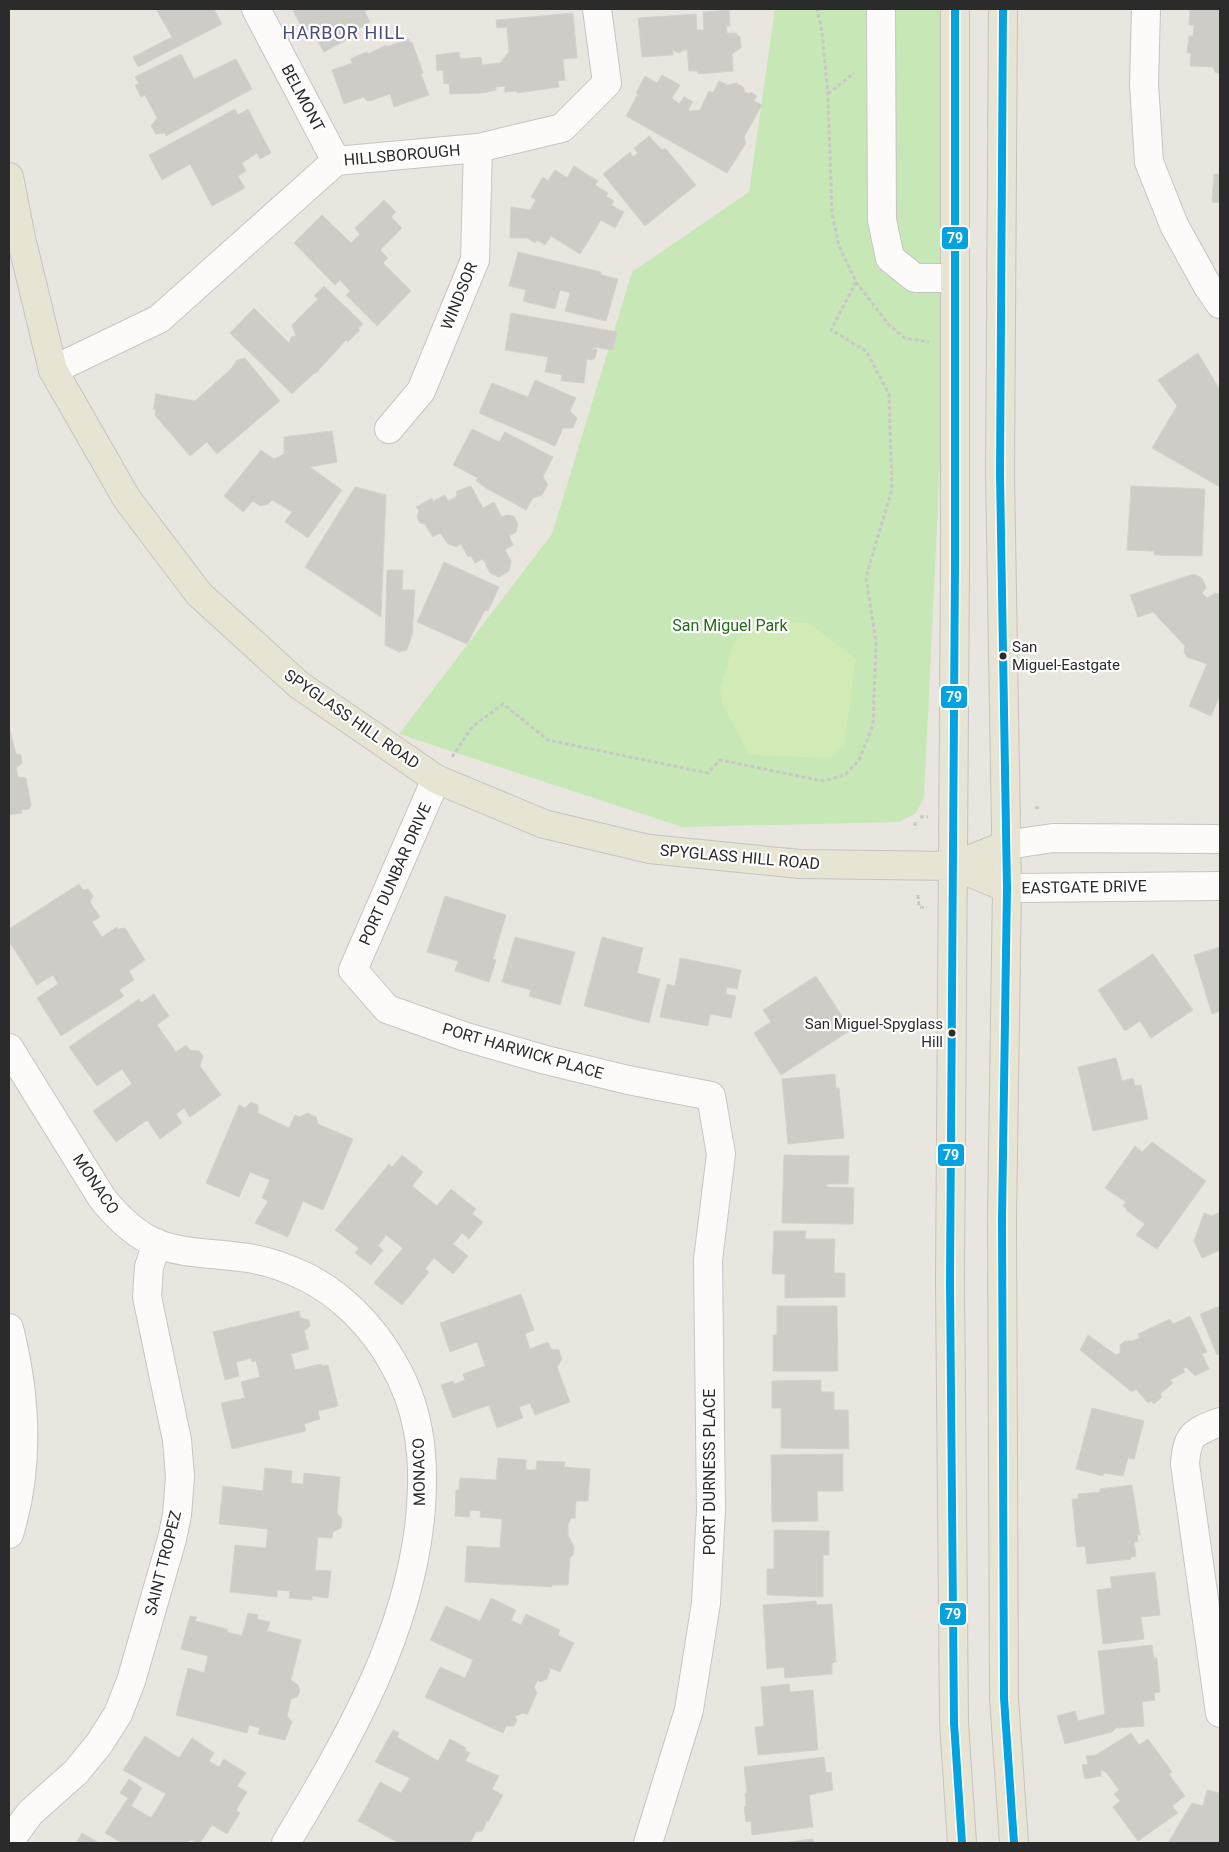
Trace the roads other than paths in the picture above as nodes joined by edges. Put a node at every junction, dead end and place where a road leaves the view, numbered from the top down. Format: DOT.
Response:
graph roads {
  1 [pos="256,9"];
  2 [pos="598,9"];
  3 [pos="881,9"];
  4 [pos="956,9"];
  5 [pos="1004,9"];
  6 [pos="1146,9"];
  7 [pos="478,148"];
  8 [pos="336,161"];
  9 [pos="9,177"];
  10 [pos="955,278"];
  11 [pos="1216,290"];
  12 [pos="54,370"];
  13 [pos="389,429"];
  14 [pos="436,779"];
  15 [pos="1220,839"];
  16 [pos="1006,845"];
  17 [pos="954,866"];
  18 [pos="1220,886"];
  19 [pos="1007,888"];
  20 [pos="353,970"];
  21 [pos="9,1048"];
  22 [pos="711,1096"];
  23 [pos="156,1244"];
  24 [pos="9,1328"];
  25 [pos="1220,1422"];
  26 [pos="9,1534"];
  27 [pos="1220,1713"];
  28 [pos="9,1842"];
  29 [pos="286,1843"];
  30 [pos="648,1843"];
  31 [pos="962,1843"];
  32 [pos="1014,1843"];
  1 -- 8 [label="street, BELMONT"];
  2 -- 7 [label="street, HILLSBOROUGH"];
  3 -- 10 [label="street"];
  4 -- 10 [label="main road"];
  5 -- 16 [label="main road"];
  6 -- 11 [label="street"];
  7 -- 8 [label="street, HILLSBOROUGH"];
  7 -- 13 [label="street, WINDSOR"];
  8 -- 12 [label="street, HILLSBOROUGH"];
  9 -- 12 [label="main road, SPYGLASS HILL ROAD"];
  10 -- 17 [label="main road"];
  12 -- 14 [label="main road, SPYGLASS HILL ROAD"];
  14 -- 17 [label="main road, SPYGLASS HILL ROAD"];
  14 -- 20 [label="street, PORT DUNBAR DRIVE"];
  15 -- 16 [label="street"];
  16 -- 17 [label="main road"];
  16 -- 19 [label="main road"];
  17 -- 19 [label="main road, EASTGATE DRIVE"];
  17 -- 31 [label="main road"];
  18 -- 19 [label="street, EASTGATE DRIVE"];
  19 -- 32 [label="main road"];
  20 -- 22 [label="street, PORT HARWICK PLACE"];
  21 -- 23 [label="street, MONACO"];
  22 -- 30 [label="street, PORT DURNESS PLACE"];
  23 -- 28 [label="street, SAINT TROPEZ"];
  23 -- 29 [label="street, MONACO"];
  24 -- 26 [label="street"];
  25 -- 27 [label="street"];
}
